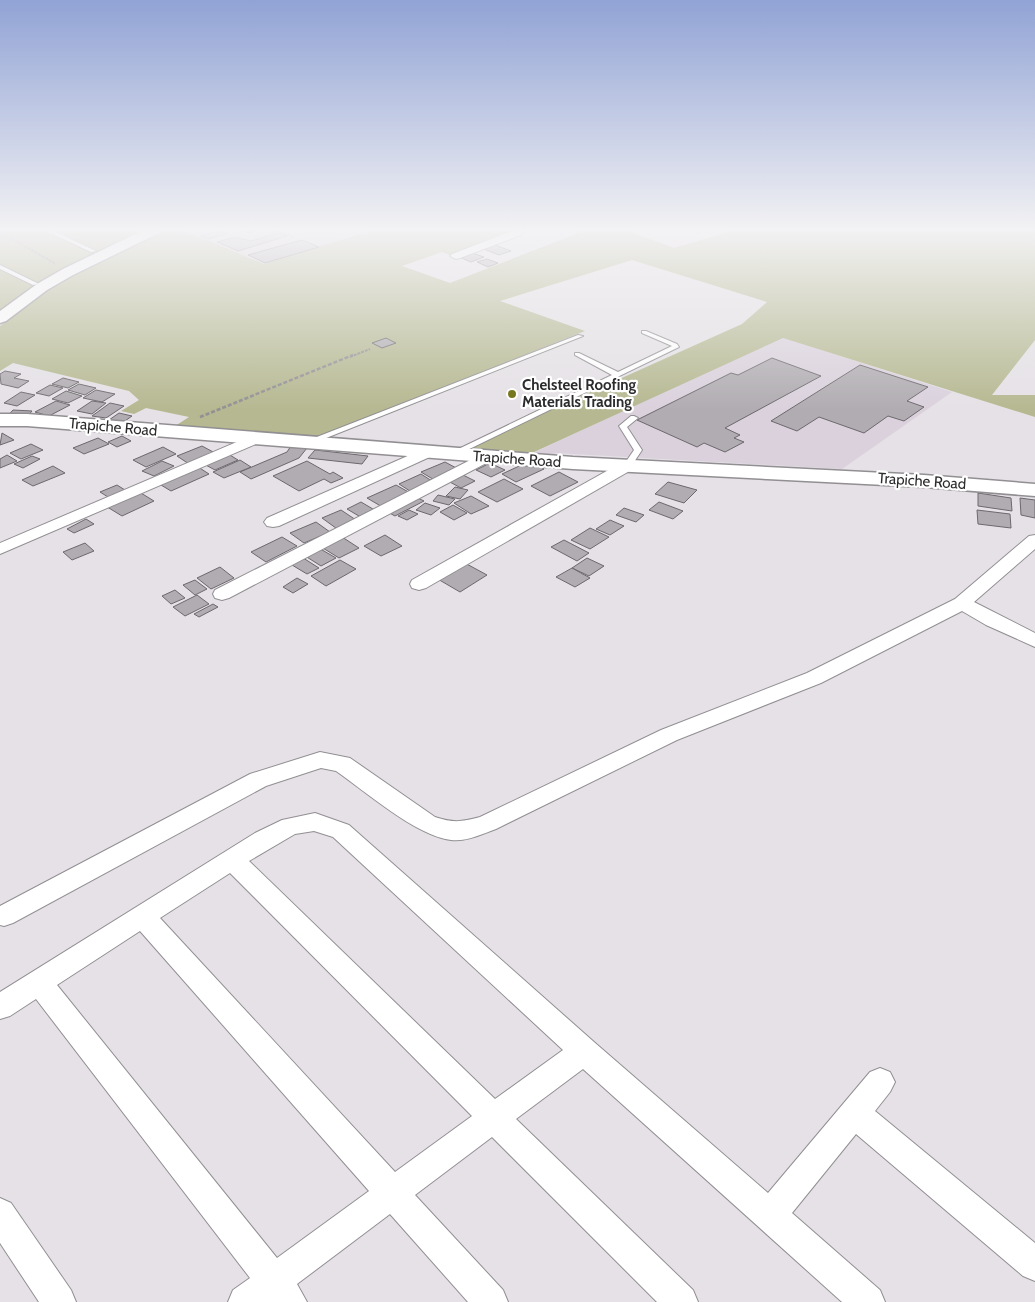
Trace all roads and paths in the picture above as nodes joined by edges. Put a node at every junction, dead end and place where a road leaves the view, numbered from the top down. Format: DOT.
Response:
graph roads {
  1 [pos="40,289"];
  2 [pos="0,318"];
  3 [pos="644,332"];
  4 [pos="580,336"];
  5 [pos="370,349"];
  6 [pos="577,354"];
  7 [pos="618,375"];
  8 [pos="634,418"];
  9 [pos="0,420"];
  10 [pos="167,431"];
  11 [pos="258,438"];
  12 [pos="308,442"];
  13 [pos="428,452"];
  14 [pos="452,454"];
  15 [pos="488,456"];
  16 [pos="627,466"];
  17 [pos="1035,490"];
  18 [pos="273,522"];
  19 [pos="1035,540"];
  20 [pos="0,549"];
  21 [pos="419,584"];
  22 [pos="222,594"];
  23 [pos="962,603"];
  24 [pos="1035,641"];
  25 [pos="231,859"];
  26 [pos="4,916"];
  27 [pos="142,916"];
  28 [pos="39,982"];
  29 [pos="0,1007"];
  30 [pos="584,1051"];
  31 [pos="880,1082"];
  32 [pos="854,1113"];
  33 [pos="494,1117"];
  34 [pos="392,1193"];
  35 [pos="0,1214"];
  36 [pos="770,1215"];
  37 [pos="1035,1264"];
  38 [pos="282,1291"];
  39 [pos="59,1302"];
  40 [pos="245,1302"];
  41 [pos="491,1302"];
  42 [pos="681,1302"];
  43 [pos="868,1302"];
  1 -- 2 [label="street"];
  3 -- 7 [label="lane"];
  4 -- 12 [label="lane"];
  5 -- 10 [label="path"];
  6 -- 7 [label="lane"];
  7 -- 14 [label="lane"];
  8 -- 16 [label="lane"];
  9 -- 10 [label="street, Trapiche Road"];
  10 -- 11 [label="street, Trapiche Road"];
  11 -- 12 [label="street, Trapiche Road"];
  11 -- 20 [label="street"];
  12 -- 13 [label="street, Trapiche Road"];
  13 -- 14 [label="street, Trapiche Road"];
  13 -- 18 [label="street"];
  14 -- 15 [label="street, Trapiche Road"];
  15 -- 16 [label="street, Trapiche Road"];
  15 -- 22 [label="street"];
  16 -- 17 [label="street, Trapiche Road"];
  16 -- 21 [label="street"];
  19 -- 23 [label="street"];
  23 -- 24 [label="street"];
  23 -- 26 [label="street"];
  25 -- 27 [label="street"];
  25 -- 30 [label="street"];
  25 -- 33 [label="street"];
  27 -- 28 [label="street"];
  27 -- 34 [label="street"];
  28 -- 29 [label="street"];
  28 -- 38 [label="street"];
  30 -- 33 [label="street"];
  30 -- 36 [label="street"];
  31 -- 32 [label="street"];
  32 -- 36 [label="street"];
  32 -- 37 [label="street"];
  33 -- 34 [label="street"];
  33 -- 42 [label="street"];
  34 -- 38 [label="street"];
  34 -- 41 [label="street"];
  35 -- 39 [label="street"];
  36 -- 43 [label="street"];
  38 -- 40 [label="street"];
}
